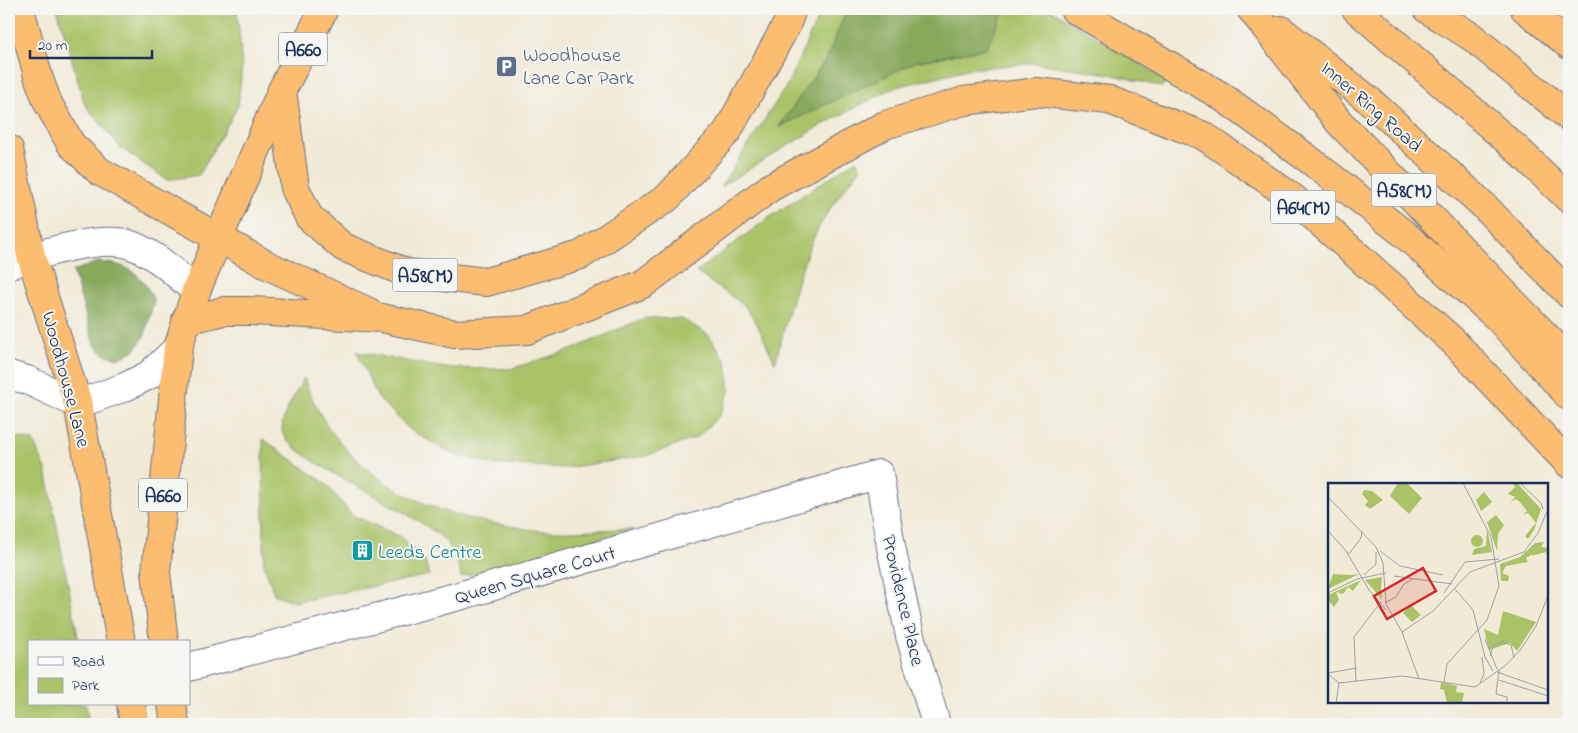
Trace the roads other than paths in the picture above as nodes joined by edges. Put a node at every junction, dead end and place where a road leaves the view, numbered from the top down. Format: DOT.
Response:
graph roads {
  1 [pos="20,9"];
  2 [pos="324,9"];
  3 [pos="792,9"];
  4 [pos="1074,9"];
  5 [pos="1253,9"];
  6 [pos="1356,9"];
  7 [pos="1427,9"];
  8 [pos="1525,9"];
  9 [pos="1569,45"];
  10 [pos="282,90"];
  11 [pos="1569,117"];
  12 [pos="9,148"];
  13 [pos="1569,199"];
  14 [pos="218,239"];
  15 [pos="20,260"];
  16 [pos="196,291"];
  17 [pos="1569,294"];
  18 [pos="382,318"];
  19 [pos="186,320"];
  20 [pos="178,348"];
  21 [pos="1569,360"];
  22 [pos="9,375"];
  23 [pos="1569,396"];
  24 [pos="78,404"];
  25 [pos="1569,464"];
  26 [pos="879,474"];
  27 [pos="121,640"];
  28 [pos="164,640"];
  29 [pos="190,667"];
  30 [pos="131,706"];
  31 [pos="172,706"];
  32 [pos="134,724"];
  33 [pos="175,724"];
  34 [pos="936,724"];
  1 -- 14 [label="highway"];
  2 -- 10 [label="highway, A660"];
  3 -- 10 [label="highway, A58(M)"];
  4 -- 23 [label="highway, A58(M)"];
  5 -- 17 [label="highway, Inner Ring Road"];
  5 -- 21 [label="highway, A58(M)"];
  6 -- 13 [label="highway"];
  7 -- 11 [label="highway"];
  8 -- 9 [label="highway"];
  10 -- 14 [label="highway, A660"];
  12 -- 15 [label="highway, Woodhouse Lane"];
  14 -- 16 [label="highway, A660"];
  14 -- 18 [label="highway"];
  15 -- 16 [label="street"];
  15 -- 24 [label="highway, Woodhouse Lane"];
  16 -- 19 [label="highway, A660"];
  18 -- 19 [label="highway"];
  18 -- 25 [label="highway, A64(M)"];
  19 -- 20 [label="highway, A660"];
  20 -- 24 [label="street"];
  20 -- 28 [label="highway, A660"];
  22 -- 24 [label="street"];
  24 -- 27 [label="highway, Woodhouse Lane"];
  26 -- 29 [label="street, Queen Square Court"];
  26 -- 34 [label="street, Providence Place"];
  30 -- 32 [label="highway"];
  31 -- 33 [label="highway"];
}
